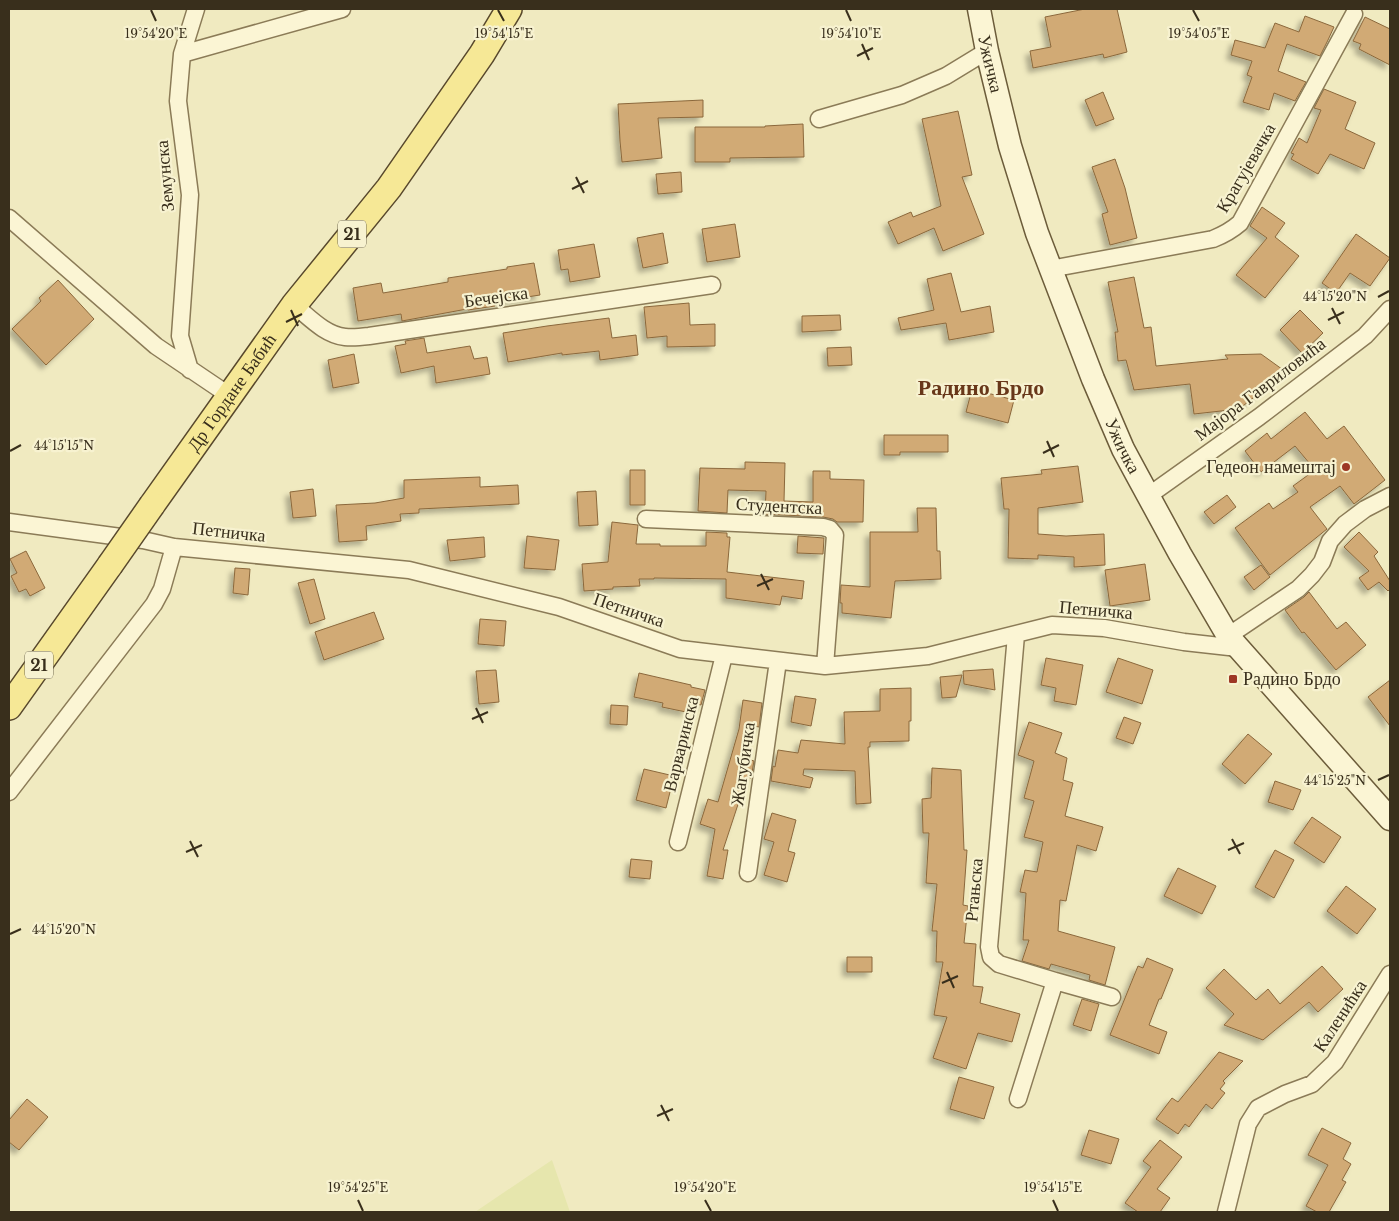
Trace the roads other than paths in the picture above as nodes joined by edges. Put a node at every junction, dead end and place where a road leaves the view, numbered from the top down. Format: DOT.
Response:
graph roads {
  1 [pos="196,9"];
  2 [pos="342,9"];
  3 [pos="509,9"];
  4 [pos="979,9"];
  5 [pos="1354,14"];
  6 [pos="987,52"];
  7 [pos="182,54"];
  8 [pos="819,120"];
  9 [pos="9,218"];
  10 [pos="1050,269"];
  11 [pos="712,285"];
  12 [pos="294,305"];
  13 [pos="1390,309"];
  14 [pos="190,370"];
  15 [pos="230,396"];
  16 [pos="1148,496"];
  17 [pos="1390,496"];
  18 [pos="646,520"];
  19 [pos="9,522"];
  20 [pos="174,547"];
  21 [pos="1016,635"];
  22 [pos="1233,642"];
  23 [pos="724,655"];
  24 [pos="778,661"];
  25 [pos="825,666"];
  26 [pos="9,707"];
  27 [pos="9,792"];
  28 [pos="1390,819"];
  29 [pos="678,842"];
  30 [pos="748,872"];
  31 [pos="1390,974"];
  32 [pos="1055,982"];
  33 [pos="1112,997"];
  34 [pos="1018,1098"];
  35 [pos="1226,1212"];
  1 -- 7 [label="street, Земунска"];
  2 -- 7 [label="street"];
  3 -- 12 [label="main road, Др Гордане Бабић / 21"];
  4 -- 6 [label="main road, Ужичка"];
  5 -- 10 [label="street, Крагујевачка"];
  6 -- 8 [label="street"];
  6 -- 10 [label="main road, Ужичка"];
  7 -- 14 [label="street, Земунска"];
  9 -- 14 [label="street"];
  10 -- 16 [label="main road, Ужичка"];
  11 -- 12 [label="street, Бечејска"];
  12 -- 15 [label="main road, Др Гордане Бабић / 21"];
  13 -- 16 [label="street, Мајора Гавриловића"];
  14 -- 15 [label="street"];
  15 -- 26 [label="main road, Др Гордане Бабић / 21, bridge"];
  16 -- 22 [label="main road, Ужичка"];
  17 -- 22 [label="street"];
  18 -- 25 [label="street, Студентска"];
  19 -- 20 [label="street, Петничка"];
  20 -- 23 [label="street, Петничка"];
  20 -- 27 [label="street"];
  21 -- 22 [label="street, Петничка"];
  21 -- 25 [label="street, Петничка"];
  21 -- 32 [label="street, Ртањска"];
  22 -- 28 [label="main road, Ужичка"];
  23 -- 24 [label="street, Петничка"];
  23 -- 29 [label="street, Варваринска"];
  24 -- 25 [label="street, Петничка"];
  24 -- 30 [label="street, Жагубичка"];
  31 -- 35 [label="street, Каленићка"];
  32 -- 33 [label="street, Ртањска"];
  32 -- 34 [label="street"];
}
